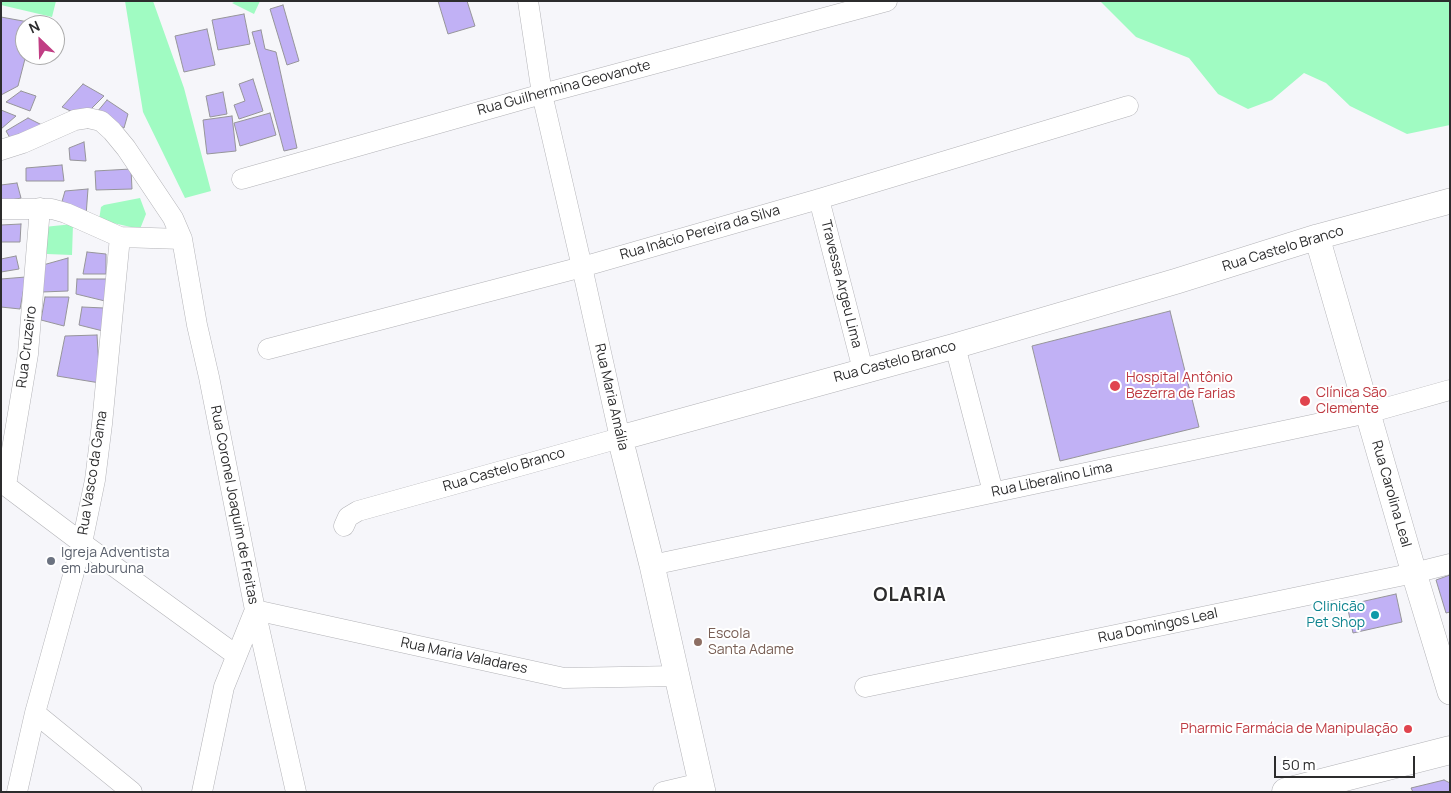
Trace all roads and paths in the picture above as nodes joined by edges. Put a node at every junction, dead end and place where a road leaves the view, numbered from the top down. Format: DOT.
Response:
graph roads {
  1 [pos="528,1"];
  2 [pos="887,1"];
  3 [pos="542,94"];
  4 [pos="1128,106"];
  5 [pos="1,150"];
  6 [pos="242,179"];
  7 [pos="819,199"];
  8 [pos="1450,202"];
  9 [pos="40,208"];
  10 [pos="1,209"];
  11 [pos="120,237"];
  12 [pos="1317,237"];
  13 [pos="182,239"];
  14 [pos="582,267"];
  15 [pos="955,346"];
  16 [pos="268,349"];
  17 [pos="863,370"];
  18 [pos="1450,390"];
  19 [pos="1368,413"];
  20 [pos="620,438"];
  21 [pos="4,483"];
  22 [pos="993,492"];
  23 [pos="344,526"];
  24 [pos="82,543"];
  25 [pos="1450,564"];
  26 [pos="652,565"];
  27 [pos="1414,574"];
  28 [pos="255,610"];
  29 [pos="236,655"];
  30 [pos="676,676"];
  31 [pos="865,687"];
  32 [pos="1450,692"];
  33 [pos="35,713"];
  34 [pos="1450,750"];
  35 [pos="702,787"];
  36 [pos="17,792"];
  37 [pos="132,792"];
  38 [pos="202,792"];
  39 [pos="296,792"];
  40 [pos="663,792"];
  41 [pos="1286,792"];
  1 -- 3 [label="street, Rua Maria Amália"];
  2 -- 3 [label="street, Rua Guilhermina Geovanote"];
  3 -- 6 [label="street, Rua Guilhermina Geovanote"];
  3 -- 14 [label="street, Rua Maria Amália"];
  4 -- 7 [label="street, Rua Inácio Pereira da Silva"];
  5 -- 13 [label="street, Rua Coronel Joaquim de Freitas"];
  7 -- 14 [label="street, Rua Inácio Pereira da Silva"];
  7 -- 17 [label="street, Travessa Argeu Lima"];
  8 -- 12 [label="street, Rua Castelo Branco"];
  9 -- 10 [label="street"];
  9 -- 11 [label="street"];
  9 -- 21 [label="street, Rua Cruzeiro"];
  11 -- 13 [label="street"];
  11 -- 24 [label="street, Rua Vasco da Gama"];
  12 -- 15 [label="street, Rua Castelo Branco"];
  12 -- 19 [label="street, Rua Carolina Leal"];
  13 -- 28 [label="street, Rua Coronel Joaquim de Freitas"];
  14 -- 16 [label="street, Rua Inácio Pereira da Silva"];
  14 -- 20 [label="street, Rua Maria Amália"];
  15 -- 17 [label="street, Rua Castelo Branco"];
  15 -- 22 [label="street"];
  17 -- 20 [label="street, Rua Castelo Branco"];
  18 -- 19 [label="street, Rua Liberalino Lima"];
  19 -- 22 [label="street, Rua Liberalino Lima"];
  19 -- 27 [label="street, Rua Carolina Leal"];
  20 -- 23 [label="street, Rua Castelo Branco"];
  20 -- 26 [label="street, Rua Maria Amália"];
  21 -- 24 [label="street"];
  22 -- 26 [label="street, Rua Liberalino Lima"];
  24 -- 29 [label="street"];
  24 -- 33 [label="street, Rua Vasco da Gama"];
  25 -- 27 [label="street, Rua Domingos Leal"];
  26 -- 30 [label="street, Rua Maria Amália"];
  27 -- 31 [label="street, Rua Domingos Leal"];
  27 -- 32 [label="street, Rua Carolina Leal"];
  28 -- 29 [label="street"];
  28 -- 30 [label="street, Rua Maria Valadares"];
  28 -- 39 [label="street, Rua Coronel Joaquim de Freitas"];
  29 -- 38 [label="street"];
  30 -- 35 [label="street, Rua Maria Amália"];
  33 -- 36 [label="street, Rua Vasco da Gama"];
  33 -- 37 [label="street"];
  34 -- 41 [label="main road"];
  35 -- 40 [label="street"];
}
